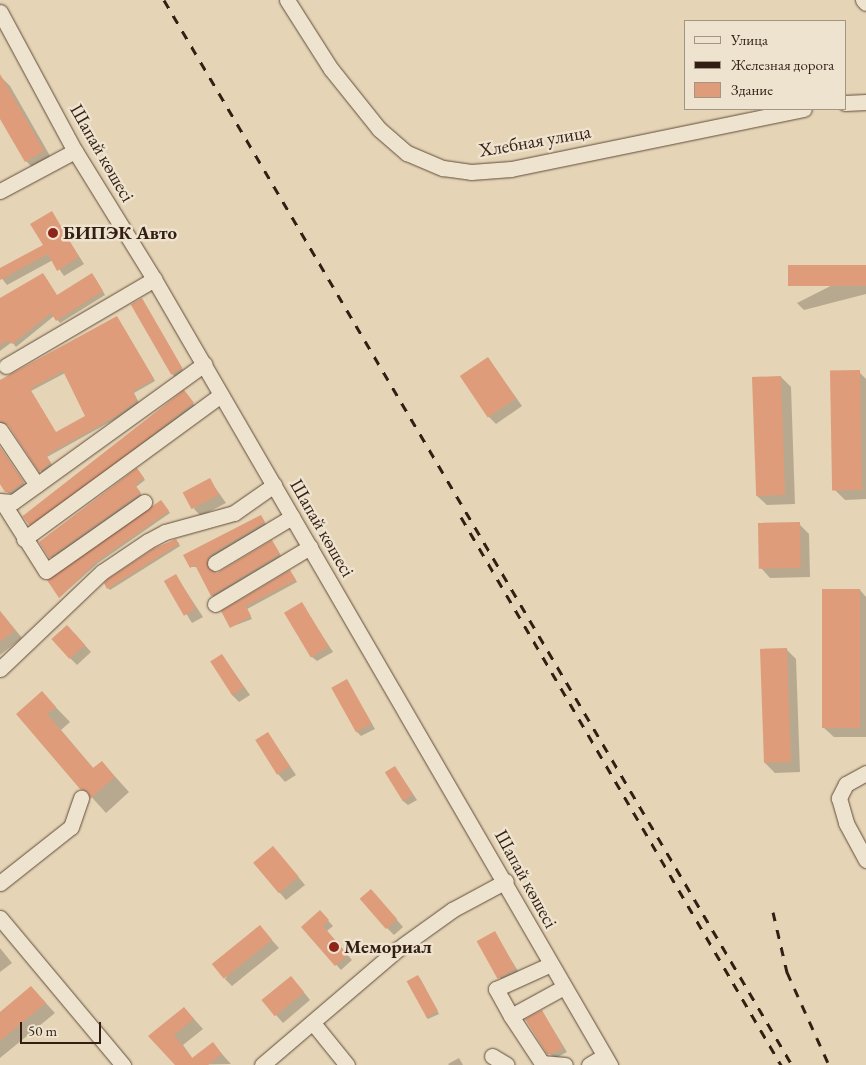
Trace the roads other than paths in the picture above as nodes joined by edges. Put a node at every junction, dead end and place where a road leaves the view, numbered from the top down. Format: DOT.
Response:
graph roads {
  1 [pos="287,0"];
  2 [pos="863,0"];
  3 [pos="866,3"];
  4 [pos="0,12"];
  5 [pos="865,99"];
  6 [pos="846,103"];
  7 [pos="799,110"];
  8 [pos="75,151"];
  9 [pos="0,191"];
  10 [pos="154,280"];
  11 [pos="204,364"];
  12 [pos="6,366"];
  13 [pos="221,395"];
  14 [pos="0,430"];
  15 [pos="37,485"];
  16 [pos="274,485"];
  17 [pos="1,502"];
  18 [pos="144,502"];
  19 [pos="292,517"];
  20 [pos="24,539"];
  21 [pos="310,547"];
  22 [pos="215,563"];
  23 [pos="216,604"];
  24 [pos="0,669"];
  25 [pos="866,772"];
  26 [pos="81,798"];
  27 [pos="866,860"];
  28 [pos="506,881"];
  29 [pos="0,883"];
  30 [pos="0,918"];
  31 [pos="551,964"];
  32 [pos="564,987"];
  33 [pos="511,1016"];
  34 [pos="313,1023"];
  35 [pos="492,1056"];
  36 [pos="607,1060"];
  37 [pos="539,1064"];
  38 [pos="123,1065"];
  39 [pos="262,1065"];
  40 [pos="347,1065"];
  41 [pos="508,1065"];
  42 [pos="566,1065"];
  43 [pos="589,1065"];
  1 -- 7 [label="street, Хлебная улица"];
  2 -- 3 [label="street"];
  4 -- 8 [label="street, Шапай көшесі"];
  5 -- 6 [label="street"];
  8 -- 9 [label="street"];
  8 -- 10 [label="street, Шапай көшесі"];
  10 -- 11 [label="street, Шапай көшесі"];
  10 -- 12 [label="street"];
  11 -- 13 [label="street, Шапай көшесі"];
  11 -- 15 [label="street"];
  13 -- 16 [label="street, Шапай көшесі"];
  13 -- 20 [label="street"];
  14 -- 15 [label="street"];
  15 -- 17 [label="street"];
  16 -- 19 [label="street, Шапай көшесі"];
  16 -- 24 [label="street"];
  17 -- 20 [label="street"];
  18 -- 20 [label="street"];
  19 -- 21 [label="street, Шапай көшесі"];
  19 -- 22 [label="street"];
  21 -- 23 [label="street"];
  21 -- 28 [label="street, Шапай көшесі"];
  25 -- 27 [label="street"];
  26 -- 29 [label="street"];
  28 -- 31 [label="street, Шапай көшесі"];
  28 -- 34 [label="street"];
  30 -- 38 [label="street"];
  31 -- 32 [label="street, Шапай көшесі"];
  31 -- 33 [label="street"];
  32 -- 33 [label="street"];
  32 -- 36 [label="street, Шапай көшесі"];
  33 -- 37 [label="street"];
  34 -- 39 [label="street"];
  34 -- 40 [label="street"];
  35 -- 41 [label="street"];
  36 -- 43 [label="street"];
  37 -- 42 [label="street"];
}
